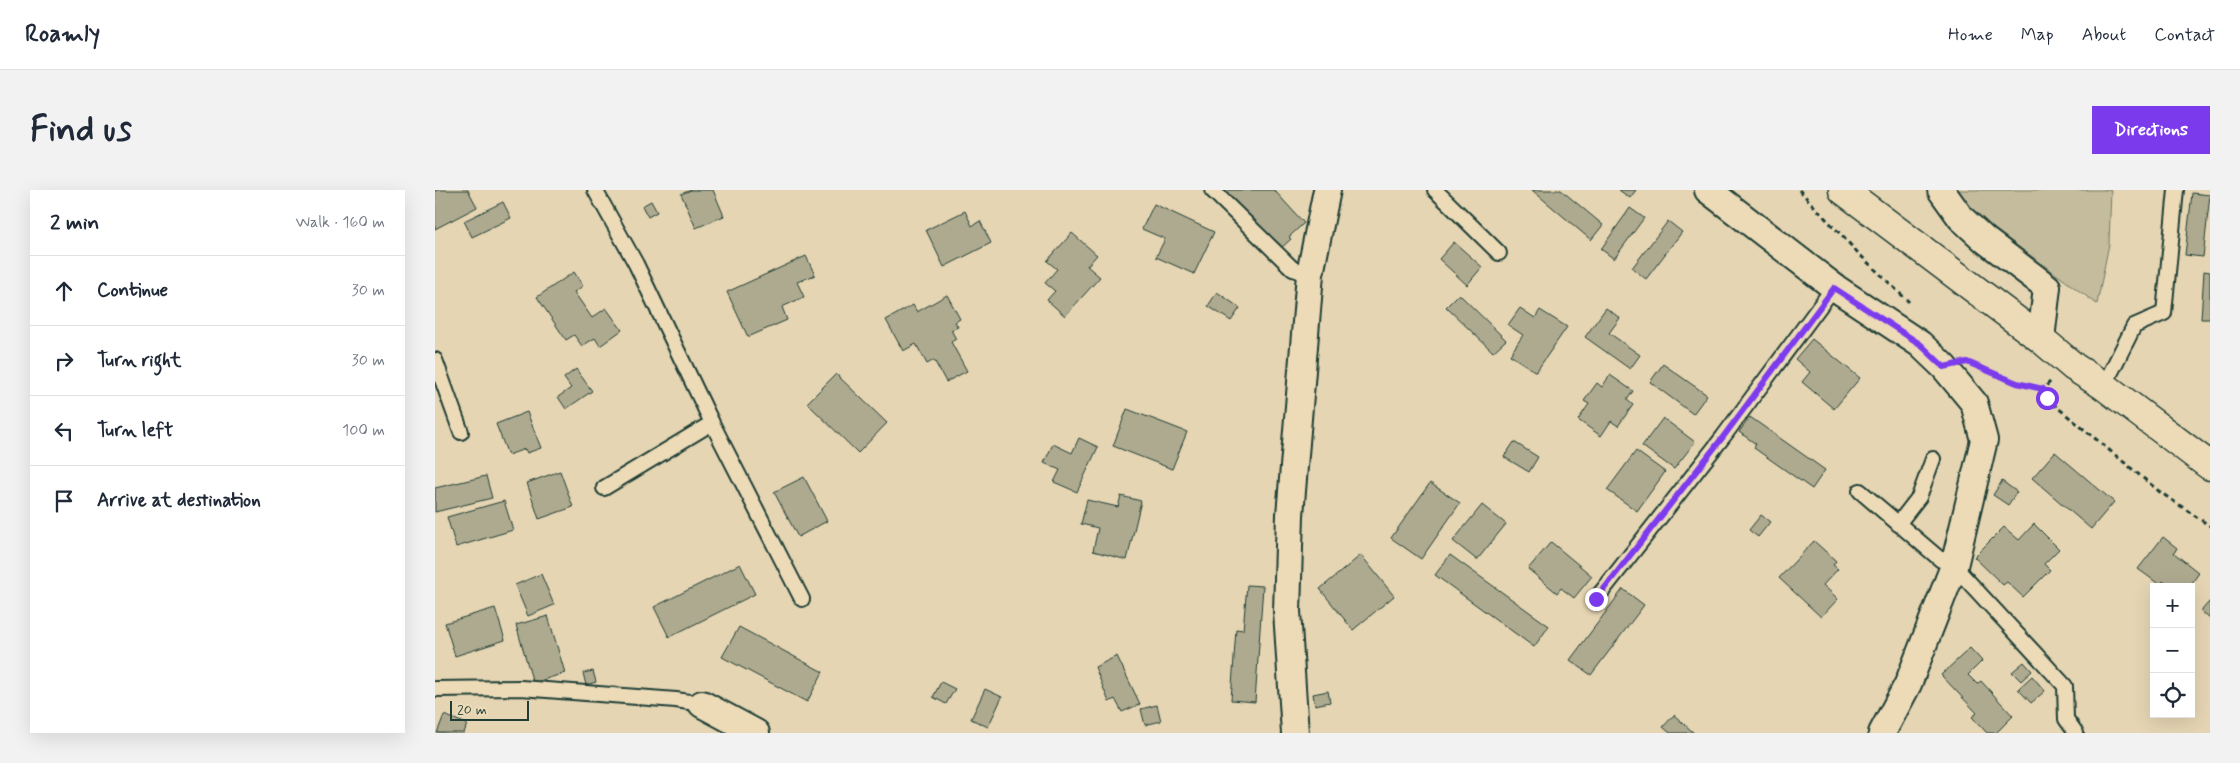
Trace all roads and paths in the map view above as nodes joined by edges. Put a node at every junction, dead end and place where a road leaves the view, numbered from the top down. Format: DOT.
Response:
graph roads {
  1 [pos="595,190"];
  2 [pos="1212,190"];
  3 [pos="1327,190"];
  4 [pos="1435,190"];
  5 [pos="1708,190"];
  6 [pos="1799,190"];
  7 [pos="1843,190"];
  8 [pos="1941,190"];
  9 [pos="2176,190"];
  10 [pos="1499,253"];
  11 [pos="1310,274"];
  12 [pos="1834,288"];
  13 [pos="1912,306"];
  14 [pos="2041,340"];
  15 [pos="435,360"];
  16 [pos="1944,367"];
  17 [pos="2074,367"];
  18 [pos="2104,386"];
  19 [pos="2043,389"];
  20 [pos="712,423"];
  21 [pos="461,432"];
  22 [pos="1933,459"];
  23 [pos="2210,466"];
  24 [pos="604,488"];
  25 [pos="1859,490"];
  26 [pos="1898,524"];
  27 [pos="2210,526"];
  28 [pos="1955,561"];
  29 [pos="802,599"];
  30 [pos="1596,599"];
  31 [pos="435,689"];
  32 [pos="702,704"];
  33 [pos="1290,732"];
  34 [pos="756,733"];
  35 [pos="1882,733"];
  36 [pos="2076,733"];
  1 -- 20 [label="lane"];
  2 -- 11 [label="lane"];
  3 -- 11 [label="street"];
  4 -- 10 [label="lane"];
  5 -- 12 [label="street"];
  6 -- 13 [label="path"];
  7 -- 14 [label="main road"];
  8 -- 14 [label="street"];
  9 -- 18 [label="lane"];
  11 -- 33 [label="street"];
  12 -- 16 [label="street"];
  12 -- 30 [label="lane"];
  14 -- 17 [label="main road"];
  15 -- 21 [label="lane"];
  16 -- 19 [label="path"];
  16 -- 28 [label="street"];
  17 -- 18 [label="main road"];
  17 -- 19 [label="path"];
  18 -- 23 [label="main road"];
  19 -- 27 [label="path"];
  20 -- 24 [label="lane"];
  20 -- 29 [label="lane"];
  22 -- 26 [label="lane"];
  25 -- 26 [label="lane"];
  26 -- 28 [label="lane"];
  28 -- 35 [label="street"];
  28 -- 36 [label="lane"];
  31 -- 32 [label="lane"];
  32 -- 34 [label="street"];
}
